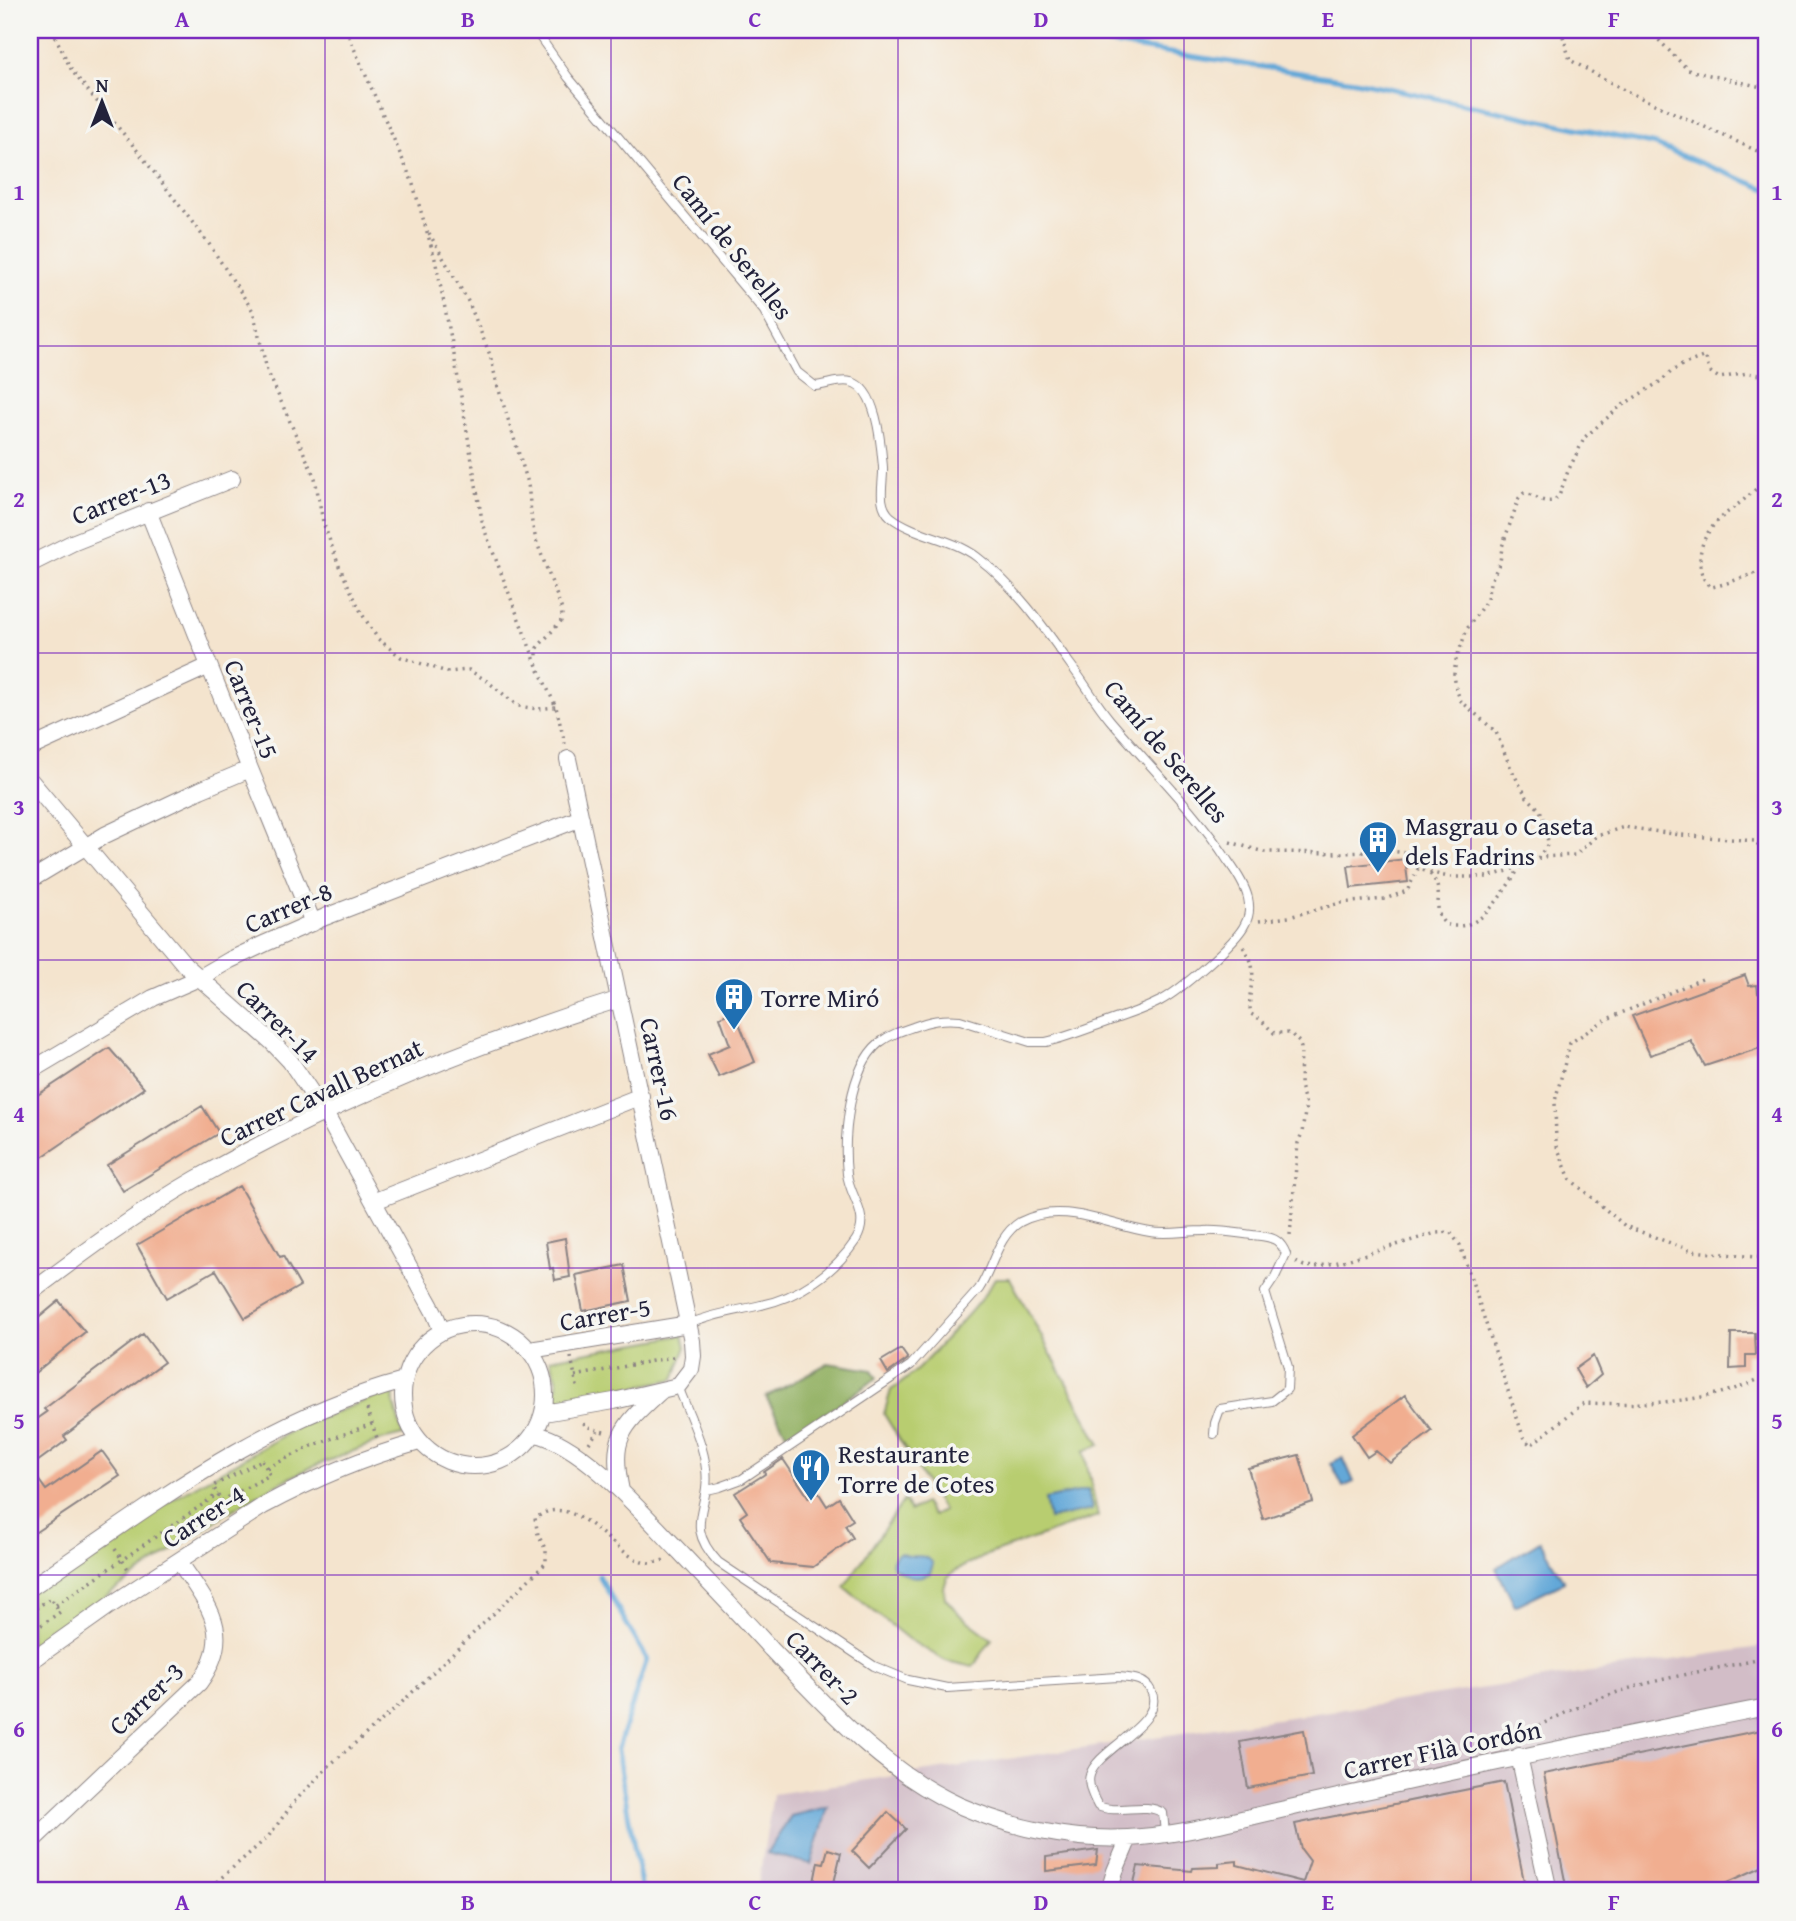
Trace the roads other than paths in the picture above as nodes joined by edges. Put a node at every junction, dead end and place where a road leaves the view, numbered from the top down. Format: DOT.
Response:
graph roads {
  1 [pos="535,30"];
  2 [pos="232,479"];
  3 [pos="148,511"];
  4 [pos="30,564"];
  5 [pos="209,666"];
  6 [pos="30,748"];
  7 [pos="568,759"];
  8 [pos="250,769"];
  9 [pos="30,780"];
  10 [pos="581,818"];
  11 [pos="84,846"];
  12 [pos="30,880"];
  13 [pos="313,923"];
  14 [pos="200,978"];
  15 [pos="620,999"];
  16 [pos="30,1071"];
  17 [pos="642,1096"];
  18 [pos="326,1113"];
  19 [pos="375,1201"];
  20 [pos="30,1293"];
  21 [pos="689,1324"];
  22 [pos="442,1331"];
  23 [pos="530,1350"];
  24 [pos="404,1381"];
  25 [pos="678,1386"];
  26 [pos="661,1391"];
  27 [pos="544,1413"];
  28 [pos="535,1434"];
  29 [pos="1214,1434"];
  30 [pos="419,1442"];
  31 [pos="707,1490"];
  32 [pos="621,1491"];
  33 [pos="179,1561"];
  34 [pos="30,1588"];
  35 [pos="30,1662"];
  36 [pos="1766,1707"];
  37 [pos="1519,1756"];
  38 [pos="1165,1833"];
  39 [pos="1129,1838"];
  40 [pos="30,1843"];
  41 [pos="1766,1888"];
  42 [pos="1108,1891"];
  43 [pos="1549,1891"];
  44 [pos="1759,1891"];
  1 -- 21 [label="lane, Camí de Serelles"];
  2 -- 3 [label="street, Carrer-13"];
  3 -- 4 [label="street, Carrer-13"];
  3 -- 5 [label="street, Carrer-15"];
  5 -- 6 [label="street"];
  5 -- 8 [label="street, Carrer-15"];
  7 -- 10 [label="street, Carrer-16"];
  8 -- 11 [label="street"];
  8 -- 13 [label="street, Carrer-15"];
  9 -- 11 [label="street, Carrer-14"];
  10 -- 13 [label="street, Carrer-8"];
  10 -- 15 [label="street, Carrer-16"];
  11 -- 12 [label="street"];
  11 -- 14 [label="street, Carrer-14"];
  13 -- 14 [label="street, Carrer-8"];
  14 -- 16 [label="street, Carrer-8"];
  14 -- 18 [label="street, Carrer-14"];
  15 -- 17 [label="street, Carrer-16"];
  15 -- 18 [label="street, Carrer Cavall Bernat"];
  17 -- 19 [label="street"];
  17 -- 21 [label="street, Carrer-16"];
  18 -- 19 [label="street, Carrer-14"];
  18 -- 20 [label="street, Carrer Cavall Bernat"];
  19 -- 22 [label="street, Carrer-14"];
  21 -- 23 [label="street, Carrer-5"];
  21 -- 25 [label="street, Carrer-16"];
  22 -- 23 [label="street"];
  22 -- 24 [label="street"];
  23 -- 27 [label="street"];
  24 -- 30 [label="street"];
  24 -- 34 [label="street, Carrer-4"];
  25 -- 26 [label="street"];
  25 -- 31 [label="lane"];
  26 -- 27 [label="street"];
  26 -- 32 [label="street"];
  27 -- 28 [label="street"];
  28 -- 30 [label="street"];
  28 -- 32 [label="street, Carrer-2"];
  29 -- 31 [label="lane"];
  30 -- 33 [label="street, Carrer-4"];
  31 -- 38 [label="lane"];
  32 -- 39 [label="street, Carrer-2"];
  33 -- 35 [label="street, Carrer-4"];
  33 -- 40 [label="street, Carrer-3"];
  36 -- 37 [label="street, Carrer Filà Cordón"];
  37 -- 38 [label="street, Carrer Filà Cordón"];
  37 -- 43 [label="street"];
  38 -- 39 [label="street, Carrer Filà Cordón"];
  39 -- 42 [label="street"];
  41 -- 44 [label="street"];
}
